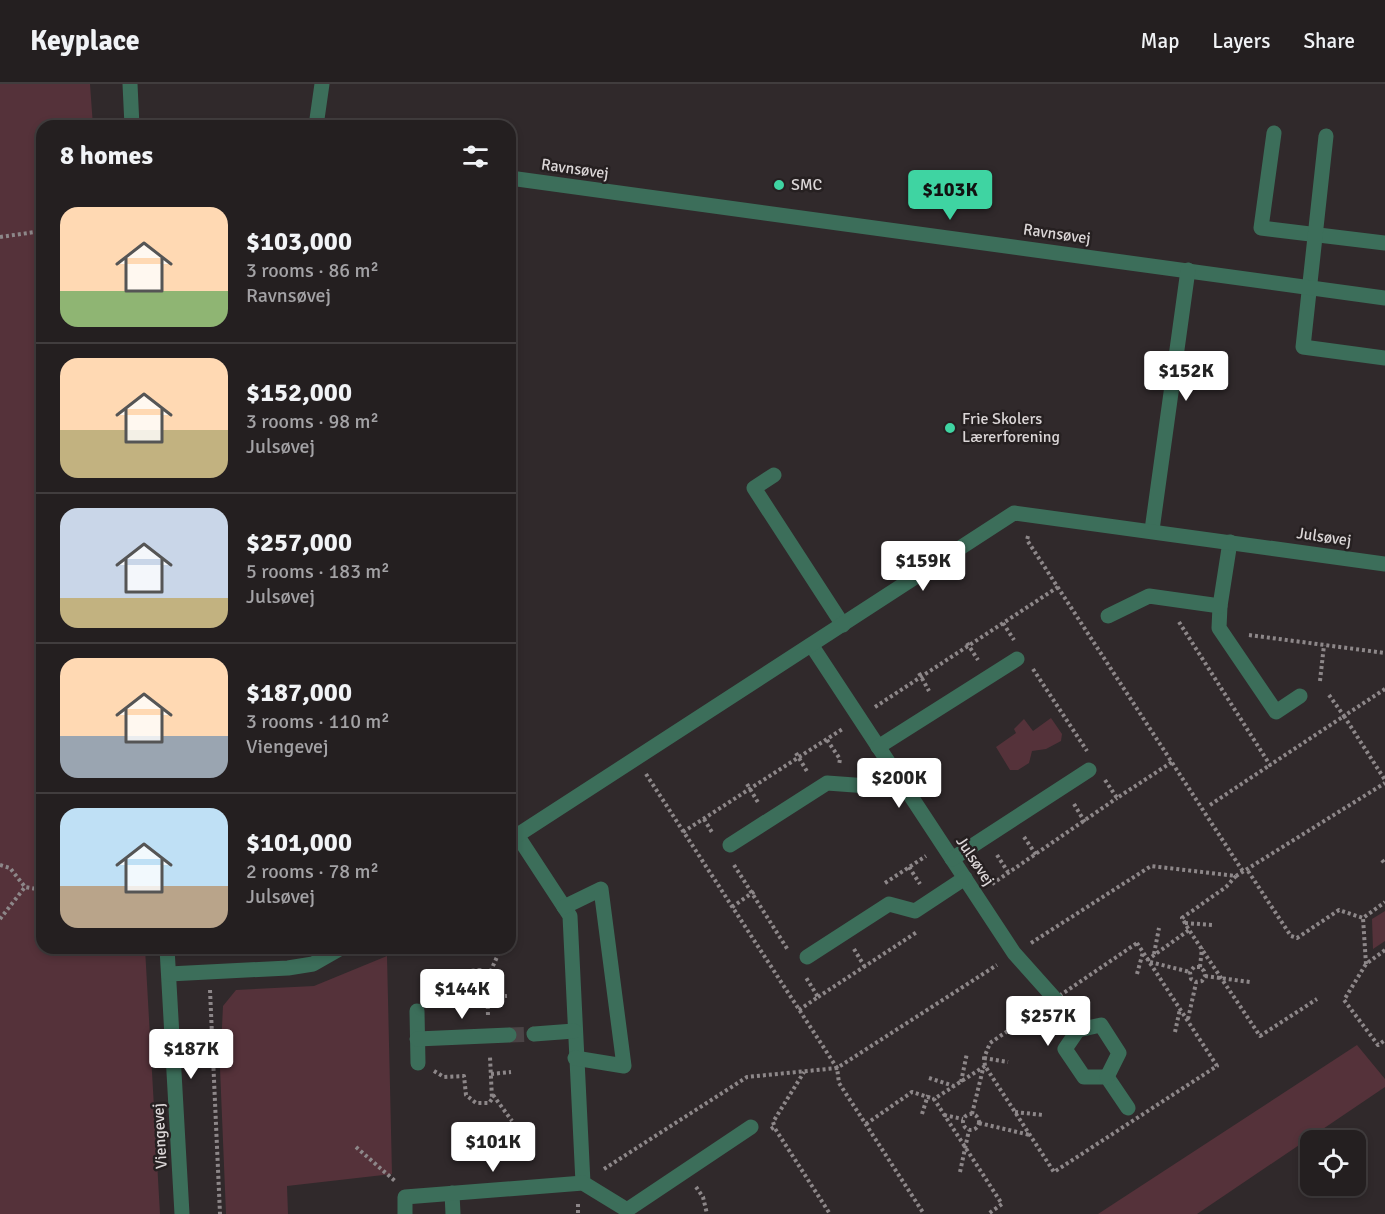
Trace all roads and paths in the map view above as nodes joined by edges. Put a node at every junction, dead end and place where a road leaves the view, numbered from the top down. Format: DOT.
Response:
graph roads {
  1 [pos="130,84"];
  2 [pos="322,84"];
  3 [pos="132,120"];
  4 [pos="317,120"];
  5 [pos="1274,133"];
  6 [pos="1326,136"];
  7 [pos="516,179"];
  8 [pos="36,232"];
  9 [pos="1314,234"];
  10 [pos="0,237"];
  11 [pos="1385,243"];
  12 [pos="1188,270"];
  13 [pos="1307,286"];
  14 [pos="1385,298"];
  15 [pos="1385,358"];
  16 [pos="774,475"];
  17 [pos="1030,513"];
  18 [pos="1152,530"];
  19 [pos="1230,542"];
  20 [pos="1385,564"];
  21 [pos="1220,606"];
  22 [pos="1108,616"];
  23 [pos="1003,623"];
  24 [pos="843,625"];
  25 [pos="1219,628"];
  26 [pos="967,643"];
  27 [pos="1016,643"];
  28 [pos="1324,645"];
  29 [pos="812,646"];
  30 [pos="1385,653"];
  31 [pos="977,658"];
  32 [pos="1023,661"];
  33 [pos="919,674"];
  34 [pos="1320,681"];
  35 [pos="929,689"];
  36 [pos="1385,689"];
  37 [pos="1329,695"];
  38 [pos="1300,696"];
  39 [pos="878,747"];
  40 [pos="796,753"];
  41 [pos="636,759"];
  42 [pos="1172,762"];
  43 [pos="1090,764"];
  44 [pos="1270,765"];
  45 [pos="806,769"];
  46 [pos="893,769"];
  47 [pos="1105,779"];
  48 [pos="1385,783"];
  49 [pos="747,784"];
  50 [pos="758,802"];
  51 [pos="1210,805"];
  52 [pos="1077,810"];
  53 [pos="704,819"];
  54 [pos="1086,824"];
  55 [pos="516,836"];
  56 [pos="716,838"];
  57 [pos="516,840"];
  58 [pos="1028,842"];
  59 [pos="729,850"];
  60 [pos="1037,856"];
  61 [pos="952,859"];
  62 [pos="0,865"];
  63 [pos="1246,872"];
  64 [pos="1236,876"];
  65 [pos="964,878"];
  66 [pos="25,887"];
  67 [pos="36,889"];
  68 [pos="753,892"];
  69 [pos="1385,902"];
  70 [pos="564,907"];
  71 [pos="732,907"];
  72 [pos="1363,918"];
  73 [pos="0,919"];
  74 [pos="1185,923"];
  75 [pos="1213,925"];
  76 [pos="1159,928"];
  77 [pos="1189,930"];
  78 [pos="1202,948"];
  79 [pos="1385,950"];
  80 [pos="1143,952"];
  81 [pos="856,953"];
  82 [pos="1014,953"];
  83 [pos="168,954"];
  84 [pos="330,954"];
  85 [pos="498,954"];
  86 [pos="1154,955"];
  87 [pos="800,961"];
  88 [pos="1366,964"];
  89 [pos="1200,967"];
  90 [pos="866,969"];
  91 [pos="208,971"];
  92 [pos="1190,972"];
  93 [pos="169,974"];
  94 [pos="1137,974"];
  95 [pos="1205,976"];
  96 [pos="1223,979"];
  97 [pos="487,980"];
  98 [pos="1196,982"];
  99 [pos="1250,982"];
  100 [pos="507,996"];
  101 [pos="487,997"];
  102 [pos="1317,999"];
  103 [pos="1180,1008"];
  104 [pos="799,1010"];
  105 [pos="417,1011"];
  106 [pos="1188,1020"];
  107 [pos="1078,1030"];
  108 [pos="574,1031"];
  109 [pos="1175,1032"];
  110 [pos="534,1034"];
  111 [pos="509,1035"];
  112 [pos="417,1039"];
  113 [pos="1385,1040"];
  114 [pos="967,1053"];
  115 [pos="575,1058"];
  116 [pos="984,1058"];
  117 [pos="1008,1062"];
  118 [pos="418,1063"];
  119 [pos="837,1068"];
  120 [pos="511,1072"];
  121 [pos="804,1072"];
  122 [pos="491,1074"];
  123 [pos="1107,1077"];
  124 [pos="929,1078"];
  125 [pos="961,1082"];
  126 [pos="955,1086"];
  127 [pos="492,1093"];
  128 [pos="928,1095"];
  129 [pos="934,1100"];
  130 [pos="1128,1108"];
  131 [pos="1015,1112"];
  132 [pos="922,1114"];
  133 [pos="972,1114"];
  134 [pos="944,1115"];
  135 [pos="1043,1115"];
  136 [pos="963,1119"];
  137 [pos="512,1121"];
  138 [pos="979,1123"];
  139 [pos="866,1125"];
  140 [pos="751,1127"];
  141 [pos="774,1127"];
  142 [pos="969,1130"];
  143 [pos="1030,1135"];
  144 [pos="356,1147"];
  145 [pos="965,1148"];
  146 [pos="686,1170"];
  147 [pos="960,1173"];
  148 [pos="583,1183"];
  149 [pos="452,1193"];
  150 [pos="405,1197"];
  151 [pos="182,1214"];
  152 [pos="220,1214"];
  153 [pos="405,1214"];
  154 [pos="453,1214"];
  155 [pos="706,1214"];
  156 [pos="830,1214"];
  157 [pos="924,1214"];
  158 [pos="988,1214"];
  1 -- 3 [label="street"];
  2 -- 4 [label="street"];
  5 -- 9 [label="street"];
  6 -- 9 [label="street"];
  7 -- 12 [label="street, Ravnsøvej"];
  8 -- 10 [label="path"];
  9 -- 11 [label="street"];
  9 -- 13 [label="street"];
  12 -- 13 [label="street, Ravnsøvej"];
  12 -- 18 [label="street"];
  13 -- 14 [label="street, Ravnsøvej"];
  13 -- 15 [label="street"];
  16 -- 24 [label="street"];
  17 -- 18 [label="street, Julsøvej"];
  17 -- 24 [label="street, Julsøvej"];
  17 -- 42 [label="path"];
  18 -- 19 [label="street, Julsøvej"];
  19 -- 20 [label="street, Julsøvej"];
  19 -- 21 [label="street"];
  21 -- 22 [label="street"];
  21 -- 25 [label="street"];
  23 -- 27 [label="path"];
  24 -- 29 [label="street, Julsøvej"];
  25 -- 28 [label="path"];
  25 -- 38 [label="street"];
  26 -- 31 [label="path"];
  28 -- 30 [label="path"];
  28 -- 34 [label="path"];
  29 -- 39 [label="street, Julsøvej"];
  29 -- 41 [label="street, Julsøvej"];
  32 -- 39 [label="street"];
  32 -- 43 [label="path"];
  33 -- 35 [label="path"];
  36 -- 37 [label="path"];
  39 -- 46 [label="street, Julsøvej"];
  40 -- 45 [label="path"];
  41 -- 55 [label="street, Julsøvej"];
  41 -- 71 [label="path"];
  42 -- 47 [label="path"];
  42 -- 63 [label="path"];
  43 -- 61 [label="street"];
  44 -- 51 [label="path"];
  46 -- 59 [label="street"];
  46 -- 61 [label="street, Julsøvej"];
  48 -- 63 [label="path"];
  49 -- 50 [label="path"];
  52 -- 54 [label="path"];
  53 -- 56 [label="path"];
  57 -- 70 [label="street, Julsøvej"];
  58 -- 60 [label="path"];
  59 -- 68 [label="path"];
  61 -- 65 [label="street, Julsøvej"];
  62 -- 66 [label="path"];
  63 -- 64 [label="path"];
  63 -- 72 [label="path"];
  64 -- 74 [label="path"];
  64 -- 82 [label="path"];
  65 -- 82 [label="street, Julsøvej"];
  65 -- 87 [label="street"];
  66 -- 67 [label="path"];
  66 -- 73 [label="path"];
  68 -- 71 [label="path"];
  68 -- 87 [label="path"];
  69 -- 72 [label="path"];
  70 -- 108 [label="street, Julsøvej"];
  70 -- 115 [label="street"];
  71 -- 104 [label="path"];
  72 -- 88 [label="path"];
  74 -- 75 [label="path"];
  74 -- 77 [label="path"];
  76 -- 86 [label="path"];
  77 -- 78 [label="path"];
  77 -- 86 [label="path"];
  78 -- 89 [label="path"];
  78 -- 96 [label="path"];
  79 -- 88 [label="path"];
  80 -- 94 [label="path"];
  81 -- 90 [label="path"];
  82 -- 107 [label="street, Julsøvej"];
  82 -- 119 [label="path"];
  83 -- 93 [label="street, Viengevej"];
  84 -- 91 [label="street"];
  85 -- 97 [label="path"];
  86 -- 92 [label="path"];
  87 -- 104 [label="path"];
  88 -- 113 [label="path"];
  89 -- 92 [label="path"];
  89 -- 95 [label="path"];
  91 -- 93 [label="street"];
  91 -- 152 [label="path"];
  92 -- 98 [label="path"];
  93 -- 151 [label="street, Viengevej"];
  95 -- 96 [label="path"];
  95 -- 98 [label="path"];
  96 -- 99 [label="path"];
  96 -- 102 [label="path"];
  98 -- 106 [label="path"];
  100 -- 101 [label="path"];
  103 -- 109 [label="path"];
  104 -- 119 [label="path"];
  105 -- 112 [label="street"];
  107 -- 123 [label="street"];
  107 -- 123 [label="street"];
  108 -- 110 [label="street"];
  108 -- 115 [label="street, Julsøvej"];
  111 -- 112 [label="street"];
  112 -- 118 [label="street"];
  114 -- 125 [label="path"];
  115 -- 148 [label="street, Julsøvej"];
  116 -- 117 [label="path"];
  119 -- 121 [label="path"];
  119 -- 139 [label="path"];
  120 -- 122 [label="path"];
  121 -- 141 [label="path"];
  121 -- 148 [label="path"];
  123 -- 130 [label="street"];
  124 -- 126 [label="path"];
  125 -- 126 [label="path"];
  125 -- 133 [label="path"];
  126 -- 129 [label="path"];
  127 -- 137 [label="path"];
  128 -- 129 [label="path"];
  128 -- 132 [label="path"];
  128 -- 139 [label="path"];
  129 -- 134 [label="path"];
  131 -- 135 [label="path"];
  133 -- 136 [label="path"];
  133 -- 138 [label="path"];
  134 -- 136 [label="path"];
  134 -- 145 [label="path"];
  136 -- 142 [label="path"];
  138 -- 142 [label="path"];
  138 -- 143 [label="path"];
  139 -- 157 [label="path"];
  140 -- 141 [label="path"];
  140 -- 146 [label="street"];
  141 -- 156 [label="path"];
  142 -- 145 [label="path"];
  144 -- 150 [label="path"];
  145 -- 147 [label="path"];
  145 -- 158 [label="path"];
  146 -- 148 [label="street"];
  146 -- 155 [label="path"];
  148 -- 149 [label="street"];
  149 -- 150 [label="street"];
  149 -- 154 [label="street"];
  150 -- 153 [label="street"];
}
